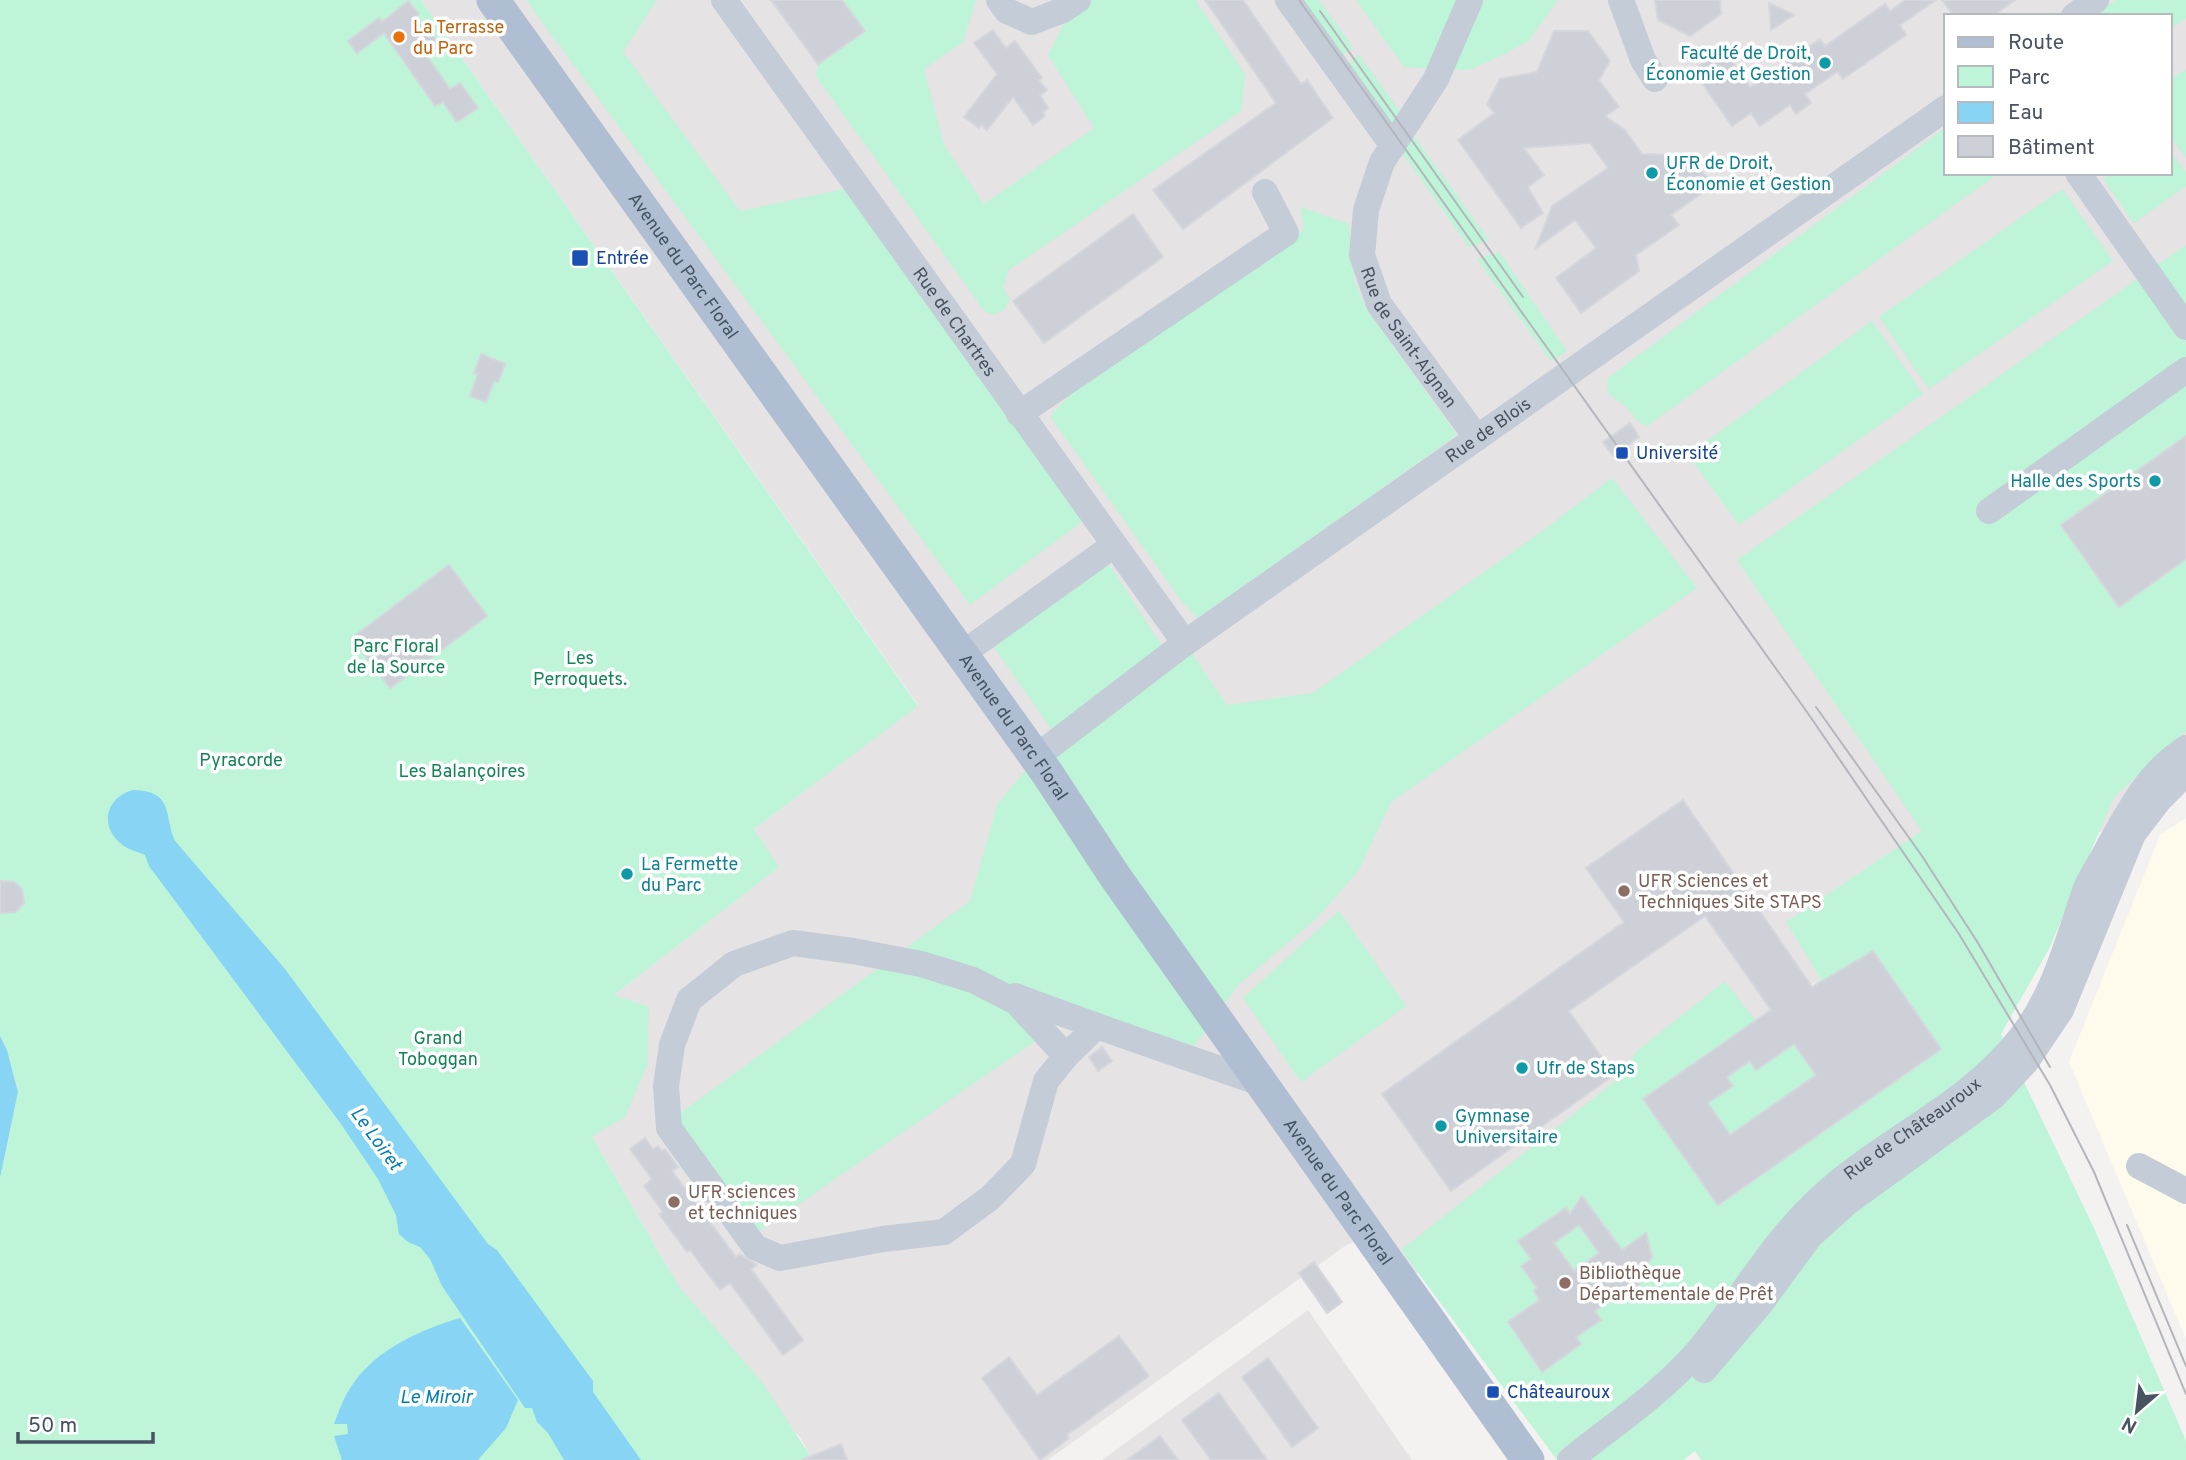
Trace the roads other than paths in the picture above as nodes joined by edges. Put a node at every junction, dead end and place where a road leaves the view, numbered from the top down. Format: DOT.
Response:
graph roads {
  1 [pos="493,0"];
  2 [pos="723,0"];
  3 [pos="999,0"];
  4 [pos="1078,0"];
  5 [pos="1288,0"];
  6 [pos="1470,0"];
  7 [pos="1621,0"];
  8 [pos="2096,0"];
  9 [pos="2077,14"];
  10 [pos="1655,79"];
  11 [pos="1944,109"];
  12 [pos="1393,146"];
  13 [pos="2079,175"];
  14 [pos="1265,192"];
  15 [pos="2186,327"];
  16 [pos="2186,370"];
  17 [pos="1019,414"];
  18 [pos="1477,438"];
  19 [pos="1989,511"];
  20 [pos="1114,545"];
  21 [pos="1185,643"];
  22 [pos="962,654"];
  23 [pos="2186,748"];
  24 [pos="1036,757"];
  25 [pos="2186,773"];
  26 [pos="973,980"];
  27 [pos="1221,1025"];
  28 [pos="1096,1027"];
  29 [pos="1066,1056"];
  30 [pos="1191,1059"];
  31 [pos="1260,1083"];
  32 [pos="2139,1166"];
  33 [pos="2186,1191"];
  34 [pos="1528,1460"];
  35 [pos="1570,1460"];
  36 [pos="1599,1460"];
  1 -- 22 [label="main road, Avenue du Parc Floral"];
  2 -- 17 [label="street, Rue de Chartres"];
  3 -- 4 [label="street"];
  5 -- 12 [label="street"];
  6 -- 12 [label="street, Rue de Saint-Aignan"];
  7 -- 10 [label="street"];
  8 -- 9 [label="street"];
  11 -- 18 [label="street, Rue de Blois"];
  12 -- 18 [label="street, Rue de Saint-Aignan"];
  13 -- 15 [label="street"];
  14 -- 17 [label="street"];
  16 -- 19 [label="street"];
  17 -- 20 [label="street, Rue de Chartres"];
  18 -- 21 [label="street, Rue de Blois"];
  20 -- 21 [label="street, Rue de Chartres"];
  20 -- 22 [label="street"];
  21 -- 24 [label="street, Rue de Blois"];
  22 -- 24 [label="main road, Avenue du Parc Floral"];
  23 -- 35 [label="street, Rue de Châteauroux"];
  24 -- 27 [label="main road, Avenue du Parc Floral"];
  25 -- 36 [label="street, Rue de Châteauroux"];
  26 -- 28 [label="street"];
  26 -- 29 [label="street"];
  26 -- 29 [label="street"];
  27 -- 30 [label="street"];
  27 -- 31 [label="main road, Avenue du Parc Floral"];
  28 -- 29 [label="street"];
  28 -- 30 [label="street"];
  30 -- 31 [label="street"];
  31 -- 34 [label="main road, Avenue du Parc Floral"];
  32 -- 33 [label="street"];
}
